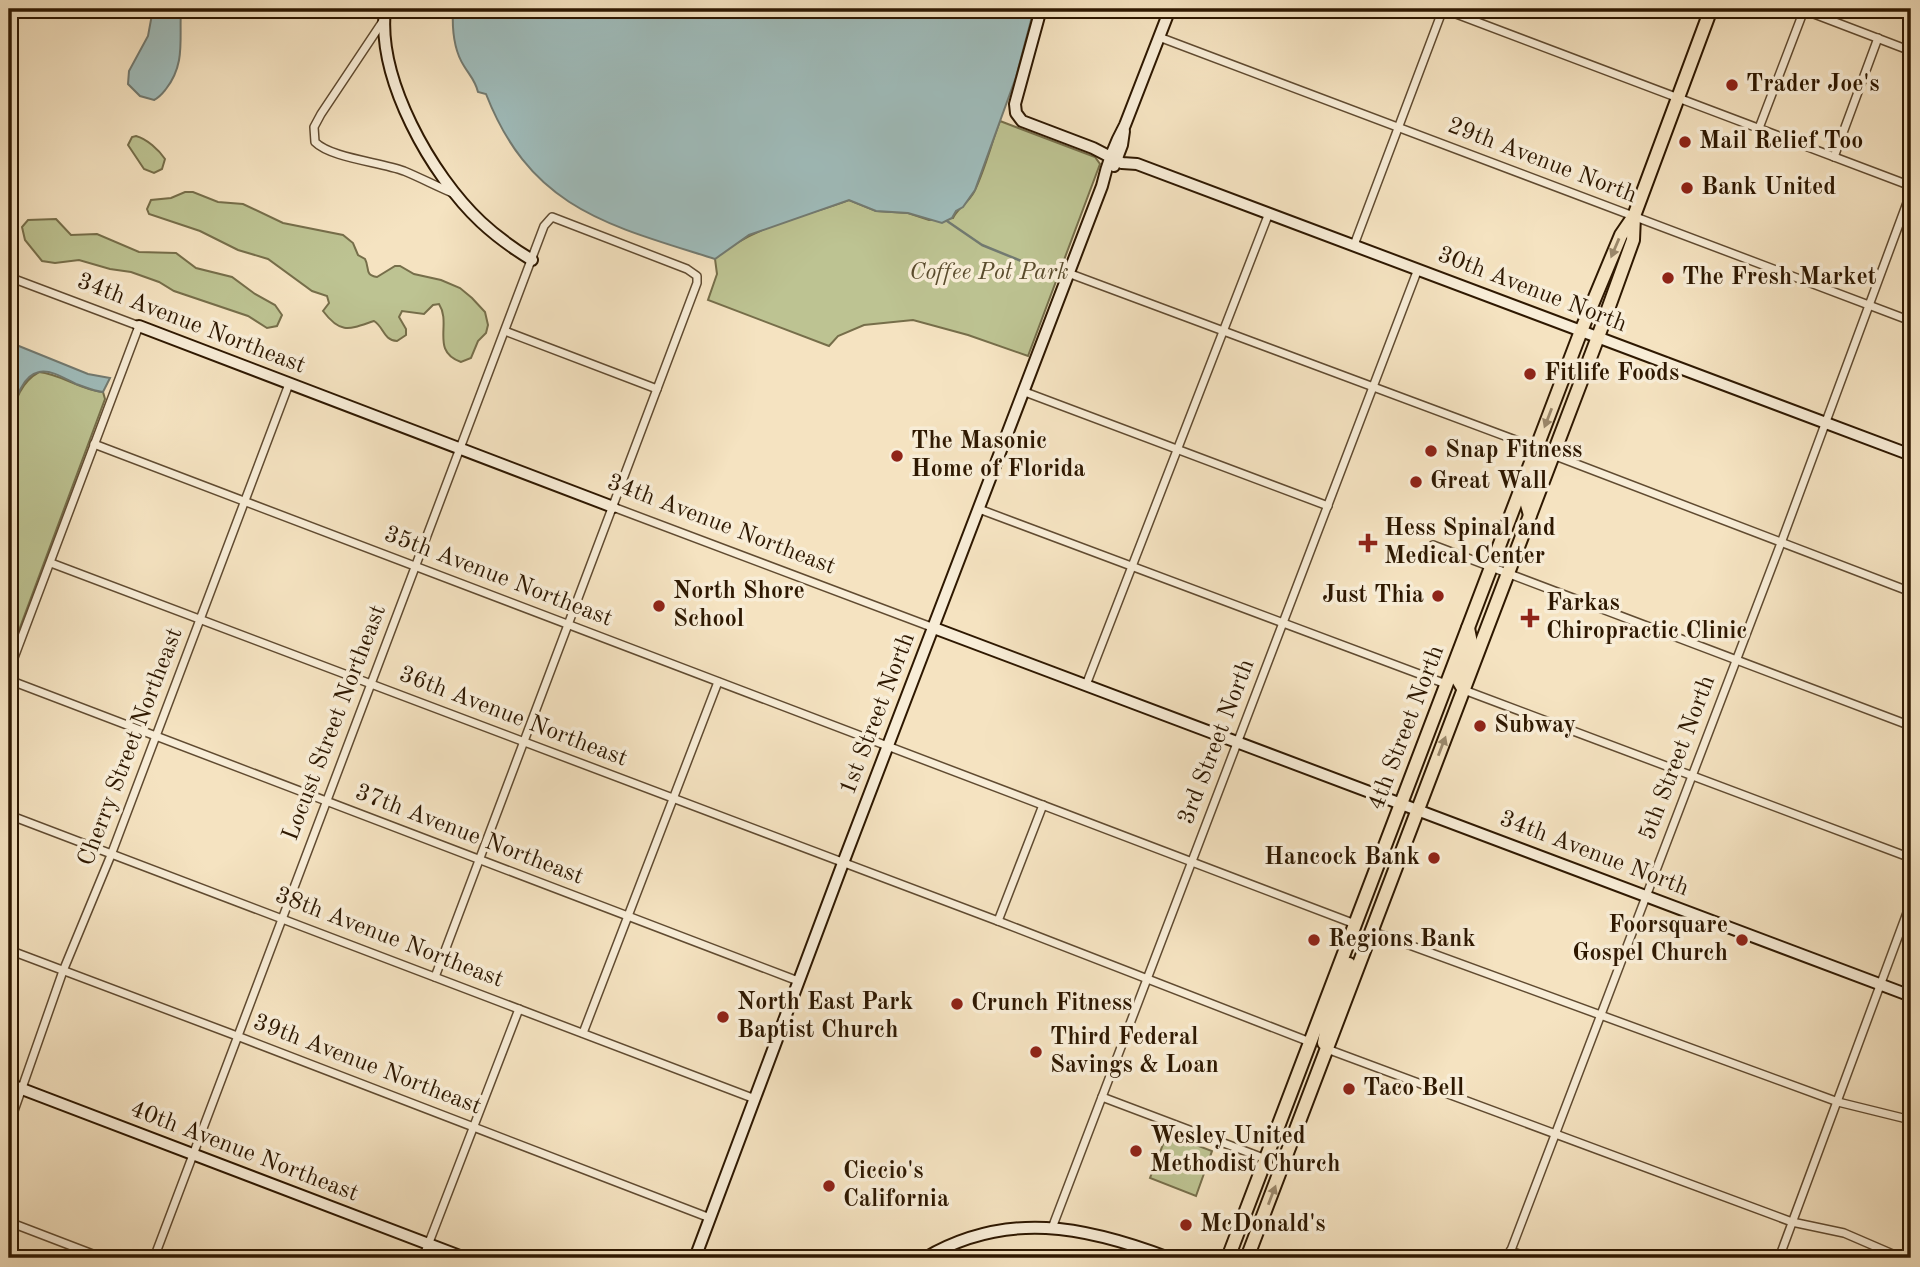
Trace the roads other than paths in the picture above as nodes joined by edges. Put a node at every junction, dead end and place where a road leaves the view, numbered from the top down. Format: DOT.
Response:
graph roads {
  1 [pos="1041,9"];
  2 [pos="1170,9"];
  3 [pos="1443,9"];
  4 [pos="1711,9"];
  5 [pos="1802,10"];
  6 [pos="384,15"];
  7 [pos="1159,37"];
  8 [pos="1878,38"];
  9 [pos="1911,51"];
  10 [pos="1679,98"];
  11 [pos="1398,127"];
  12 [pos="1759,128"];
  13 [pos="1114,156"];
  14 [pos="1834,156"];
  15 [pos="1911,186"];
  16 [pos="1911,192"];
  17 [pos="456,195"];
  18 [pos="1269,213"];
  19 [pos="1634,216"];
  20 [pos="1354,245"];
  21 [pos="532,260"];
  22 [pos="1418,269"];
  23 [pos="1068,273"];
  24 [pos="9,277"];
  25 [pos="1870,305"];
  26 [pos="1911,321"];
  27 [pos="139,327"];
  28 [pos="505,331"];
  29 [pos="1581,331"];
  30 [pos="1223,332"];
  31 [pos="1598,337"];
  32 [pos="289,384"];
  33 [pos="1373,388"];
  34 [pos="657,389"];
  35 [pos="1025,392"];
  36 [pos="1825,423"];
  37 [pos="94,444"];
  38 [pos="460,448"];
  39 [pos="1537,448"];
  40 [pos="1177,449"];
  41 [pos="1553,455"];
  42 [pos="1911,455"];
  43 [pos="246,502"];
  44 [pos="1328,506"];
  45 [pos="613,507"];
  46 [pos="979,509"];
  47 [pos="1530,515"];
  48 [pos="1781,543"];
  49 [pos="1433,545"];
  50 [pos="51,563"];
  51 [pos="415,566"];
  52 [pos="1131,567"];
  53 [pos="1491,567"];
  54 [pos="1508,573"];
  55 [pos="1911,592"];
  56 [pos="200,619"];
  57 [pos="1283,623"];
  58 [pos="569,625"];
  59 [pos="1468,627"];
  60 [pos="934,628"];
  61 [pos="1735,661"];
  62 [pos="9,671"];
  63 [pos="9,680"];
  64 [pos="718,682"];
  65 [pos="370,684"];
  66 [pos="1446,684"];
  67 [pos="1086,685"];
  68 [pos="1464,690"];
  69 [pos="1911,726"];
  70 [pos="156,737"];
  71 [pos="1238,741"];
  72 [pos="524,742"];
  73 [pos="889,747"];
  74 [pos="1692,776"];
  75 [pos="674,799"];
  76 [pos="327,801"];
  77 [pos="1401,803"];
  78 [pos="1043,805"];
  79 [pos="1418,810"];
  80 [pos="9,815"];
  81 [pos="111,855"];
  82 [pos="1911,858"];
  83 [pos="478,859"];
  84 [pos="1192,862"];
  85 [pos="843,863"];
  86 [pos="1646,896"];
  87 [pos="1911,902"];
  88 [pos="628,916"];
  89 [pos="281,919"];
  90 [pos="998,921"];
  91 [pos="1355,924"];
  92 [pos="1902,925"];
  93 [pos="1911,929"];
  94 [pos="1371,931"];
  95 [pos="9,950"];
  96 [pos="64,971"];
  97 [pos="435,977"];
  98 [pos="1147,979"];
  99 [pos="798,981"];
  100 [pos="1880,984"];
  101 [pos="1911,996"];
  102 [pos="519,1009"];
  103 [pos="1599,1014"];
  104 [pos="583,1033"];
  105 [pos="237,1035"];
  106 [pos="1310,1042"];
  107 [pos="1327,1049"];
  108 [pos="9,1084"];
  109 [pos="23,1090"];
  110 [pos="1292,1091"];
  111 [pos="1102,1097"];
  112 [pos="755,1099"];
  113 [pos="1838,1102"];
  114 [pos="1911,1119"];
  115 [pos="9,1125"];
  116 [pos="474,1127"];
  117 [pos="1555,1133"];
  118 [pos="192,1156"];
  119 [pos="1265,1159"];
  120 [pos="1283,1166"];
  121 [pos="710,1218"];
  122 [pos="9,1222"];
  123 [pos="1792,1222"];
  124 [pos="1052,1228"];
  125 [pos="428,1244"];
  126 [pos="1253,1252"];
  127 [pos="1509,1255"];
  128 [pos="103,1258"];
  129 [pos="154,1258"];
  130 [pos="423,1258"];
  131 [pos="465,1258"];
  132 [pos="695,1258"];
  133 [pos="925,1258"];
  134 [pos="1169,1258"];
  135 [pos="1228,1258"];
  136 [pos="1247,1258"];
  137 [pos="1531,1258"];
  138 [pos="1779,1258"];
  139 [pos="1902,1258"];
  1 -- 13 [label="street"];
  2 -- 7 [label="street, 1st Street North"];
  3 -- 10 [label="street"];
  3 -- 11 [label="street"];
  4 -- 10 [label="main road, 4th Street North"];
  5 -- 8 [label="street"];
  5 -- 12 [label="street"];
  6 -- 17 [label="street"];
  6 -- 17 [label="street"];
  7 -- 11 [label="street, 29th Avenue North"];
  7 -- 13 [label="street, 1st Street North"];
  8 -- 9 [label="street"];
  8 -- 14 [label="street"];
  10 -- 12 [label="street"];
  10 -- 19 [label="main road, 4th Street North"];
  11 -- 19 [label="street, 29th Avenue North"];
  11 -- 20 [label="street"];
  12 -- 14 [label="street"];
  13 -- 18 [label="street, 30th Avenue North"];
  13 -- 23 [label="street, 1st Street North"];
  14 -- 15 [label="street"];
  16 -- 25 [label="street, 5th Street North"];
  17 -- 21 [label="street"];
  18 -- 20 [label="street, 30th Avenue North"];
  18 -- 30 [label="street"];
  19 -- 25 [label="street, 29th Avenue North"];
  19 -- 29 [label="main road, 4th Street North, one-way"];
  19 -- 31 [label="main road, 4th Street North"];
  20 -- 22 [label="street, 30th Avenue North"];
  21 -- 28 [label="street, Locust Street Northeast"];
  21 -- 34 [label="street, Locust Street Northeast"];
  22 -- 29 [label="street, 30th Avenue North"];
  22 -- 33 [label="street, 3rd Street North"];
  23 -- 30 [label="street"];
  23 -- 35 [label="street, 1st Street North"];
  24 -- 27 [label="street, 34th Avenue Northeast"];
  25 -- 26 [label="street, 29th Avenue North"];
  25 -- 36 [label="street, 5th Street North"];
  27 -- 32 [label="street, 34th Avenue Northeast"];
  27 -- 37 [label="street"];
  28 -- 34 [label="street"];
  28 -- 38 [label="street, Locust Street Northeast"];
  29 -- 31 [label="street, 30th Avenue North"];
  29 -- 39 [label="main road, 4th Street North, one-way"];
  30 -- 33 [label="street"];
  30 -- 40 [label="street"];
  31 -- 36 [label="street, 30th Avenue North"];
  31 -- 41 [label="main road, 4th Street North"];
  32 -- 38 [label="street, 34th Avenue Northeast"];
  32 -- 43 [label="street, Cherry Street Northeast"];
  33 -- 39 [label="street"];
  33 -- 44 [label="street, 3rd Street North"];
  34 -- 45 [label="street"];
  35 -- 40 [label="street"];
  35 -- 46 [label="street, 1st Street North"];
  36 -- 42 [label="street, 30th Avenue North"];
  36 -- 48 [label="street, 5th Street North"];
  37 -- 43 [label="street, 35th Avenue Northeast"];
  37 -- 50 [label="street"];
  38 -- 45 [label="street, 34th Avenue Northeast"];
  38 -- 51 [label="street, Locust Street Northeast"];
  39 -- 47 [label="main road"];
  39 -- 53 [label="main road, 4th Street North"];
  40 -- 44 [label="street"];
  40 -- 52 [label="street"];
  41 -- 47 [label="main road, 4th Street North"];
  41 -- 48 [label="street"];
  43 -- 51 [label="street, 35th Avenue Northeast"];
  43 -- 56 [label="street, Cherry Street Northeast"];
  44 -- 57 [label="street, 3rd Street North"];
  45 -- 58 [label="street"];
  45 -- 60 [label="street, 34th Avenue Northeast"];
  46 -- 52 [label="street"];
  46 -- 60 [label="street, 1st Street North"];
  47 -- 54 [label="main road, 4th Street North"];
  48 -- 55 [label="street"];
  48 -- 61 [label="street, 5th Street North"];
  49 -- 53 [label="street"];
  50 -- 56 [label="street, 36th Avenue Northeast"];
  50 -- 62 [label="street"];
  51 -- 58 [label="street, 35th Avenue Northeast"];
  51 -- 65 [label="street, Locust Street Northeast"];
  52 -- 57 [label="street"];
  52 -- 67 [label="street"];
  53 -- 54 [label="street"];
  53 -- 59 [label="main road, 4th Street North"];
  54 -- 61 [label="street"];
  54 -- 68 [label="main road, 4th Street North"];
  56 -- 65 [label="street, 36th Avenue Northeast"];
  56 -- 70 [label="street, Cherry Street Northeast"];
  57 -- 66 [label="street"];
  57 -- 71 [label="street, 3rd Street North"];
  58 -- 64 [label="street, 35th Avenue Northeast"];
  58 -- 72 [label="street"];
  59 -- 66 [label="main road, 4th Street North"];
  59 -- 68 [label="main road"];
  60 -- 67 [label="street, 34th Avenue Northeast"];
  60 -- 73 [label="street, 1st Street North"];
  61 -- 69 [label="street"];
  61 -- 74 [label="street, 5th Street North"];
  63 -- 70 [label="street, 37th Avenue Northeast"];
  64 -- 73 [label="street, 35th Avenue Northeast"];
  64 -- 75 [label="street"];
  65 -- 72 [label="street, 36th Avenue Northeast"];
  65 -- 76 [label="street, Locust Street Northeast"];
  66 -- 77 [label="main road, 4th Street North"];
  67 -- 71 [label="street, 34th Avenue Northeast"];
  68 -- 74 [label="street"];
  79 -- 68 [label="main road, 4th Street North, one-way"];
  70 -- 76 [label="street, 37th Avenue Northeast"];
  70 -- 81 [label="street, Cherry Street Northeast"];
  71 -- 77 [label="street, 34th Avenue Northeast"];
  71 -- 84 [label="street, 3rd Street North"];
  72 -- 75 [label="street, 36th Avenue Northeast"];
  72 -- 83 [label="street"];
  73 -- 78 [label="street, 35th Avenue Northeast"];
  73 -- 85 [label="street, 1st Street North"];
  74 -- 82 [label="street"];
  74 -- 86 [label="street, 5th Street North"];
  75 -- 85 [label="street, 36th Avenue Northeast"];
  75 -- 88 [label="street"];
  76 -- 83 [label="street, 37th Avenue Northeast"];
  76 -- 89 [label="street, Locust Street Northeast"];
  77 -- 79 [label="street, 34th Avenue Northeast"];
  77 -- 91 [label="main road, 4th Street North"];
  78 -- 84 [label="street, 35th Avenue Northeast"];
  78 -- 90 [label="street"];
  79 -- 86 [label="street, 34th Avenue North"];
  79 -- 94 [label="main road, 4th Street North"];
  80 -- 81 [label="street, 38th Avenue Northeast"];
  81 -- 89 [label="street, 38th Avenue Northeast"];
  81 -- 96 [label="street, Cherry Street Northeast"];
  83 -- 88 [label="street, 37th Avenue Northeast"];
  83 -- 97 [label="street"];
  84 -- 91 [label="street, 35th Avenue Northeast"];
  84 -- 98 [label="street, 3rd Street North"];
  85 -- 90 [label="street, 36th Avenue Northeast"];
  85 -- 99 [label="street, 1st Street North"];
  86 -- 100 [label="street, 34th Avenue North"];
  86 -- 103 [label="street, 5th Street North"];
  87 -- 92 [label="street"];
  88 -- 99 [label="street, 37th Avenue Northeast"];
  88 -- 104 [label="street"];
  89 -- 97 [label="street, 38th Avenue Northeast"];
  89 -- 105 [label="street, Locust Street Northeast"];
  90 -- 98 [label="street, 36th Avenue Northeast"];
  91 -- 106 [label="main road, 4th Street North"];
  91 -- 107 [label="main road"];
  92 -- 93 [label="street"];
  92 -- 100 [label="street"];
  94 -- 103 [label="street"];
  94 -- 107 [label="main road, 4th Street North"];
  95 -- 96 [label="street, 39th Avenue Northeast"];
  96 -- 105 [label="street, 39th Avenue Northeast"];
  96 -- 109 [label="street, Cherry Street Northeast"];
  97 -- 102 [label="street, 38th Avenue Northeast"];
  98 -- 106 [label="street, 36th Avenue Northeast"];
  98 -- 111 [label="street, 3rd Street North"];
  99 -- 112 [label="street, 1st Street North"];
  100 -- 101 [label="street, 34th Avenue North"];
  100 -- 113 [label="street"];
  102 -- 104 [label="street, 38th Avenue Northeast"];
  102 -- 116 [label="street"];
  103 -- 113 [label="street"];
  103 -- 117 [label="street, 5th Street North"];
  104 -- 112 [label="street, 38th Avenue Northeast"];
  105 -- 116 [label="street, 39th Avenue Northeast"];
  105 -- 118 [label="street, Locust Street Northeast"];
  106 -- 110 [label="main road, 4th Street North"];
  107 -- 117 [label="street"];
  107 -- 120 [label="main road, 4th Street North"];
  108 -- 109 [label="street, 40th Avenue Northeast"];
  109 -- 115 [label="street, Cherry Street Northeast"];
  109 -- 118 [label="street, 40th Avenue Northeast"];
  110 -- 119 [label="main road, 4th Street North"];
  110 -- 120 [label="main road"];
  111 -- 119 [label="street"];
  111 -- 124 [label="street, 3rd Street North"];
  112 -- 121 [label="street, 1st Street North"];
  113 -- 114 [label="street"];
  113 -- 123 [label="street"];
  116 -- 121 [label="street, 39th Avenue Northeast"];
  116 -- 125 [label="street"];
  117 -- 123 [label="street"];
  117 -- 127 [label="street, 5th Street North"];
  118 -- 125 [label="street, 40th Avenue Northeast"];
  118 -- 129 [label="street, Locust Street Northeast"];
  119 -- 135 [label="main road, 4th Street North"];
  126 -- 120 [label="main road, 4th Street North, one-way"];
  121 -- 132 [label="street, 1st Street North"];
  122 -- 128 [label="street"];
  123 -- 138 [label="street"];
  123 -- 139 [label="street"];
  124 -- 133 [label="street"];
  124 -- 134 [label="street"];
  125 -- 130 [label="street"];
  125 -- 131 [label="street, 40th Avenue Northeast"];
  126 -- 136 [label="main road, 4th Street North"];
  127 -- 137 [label="street"];
}
